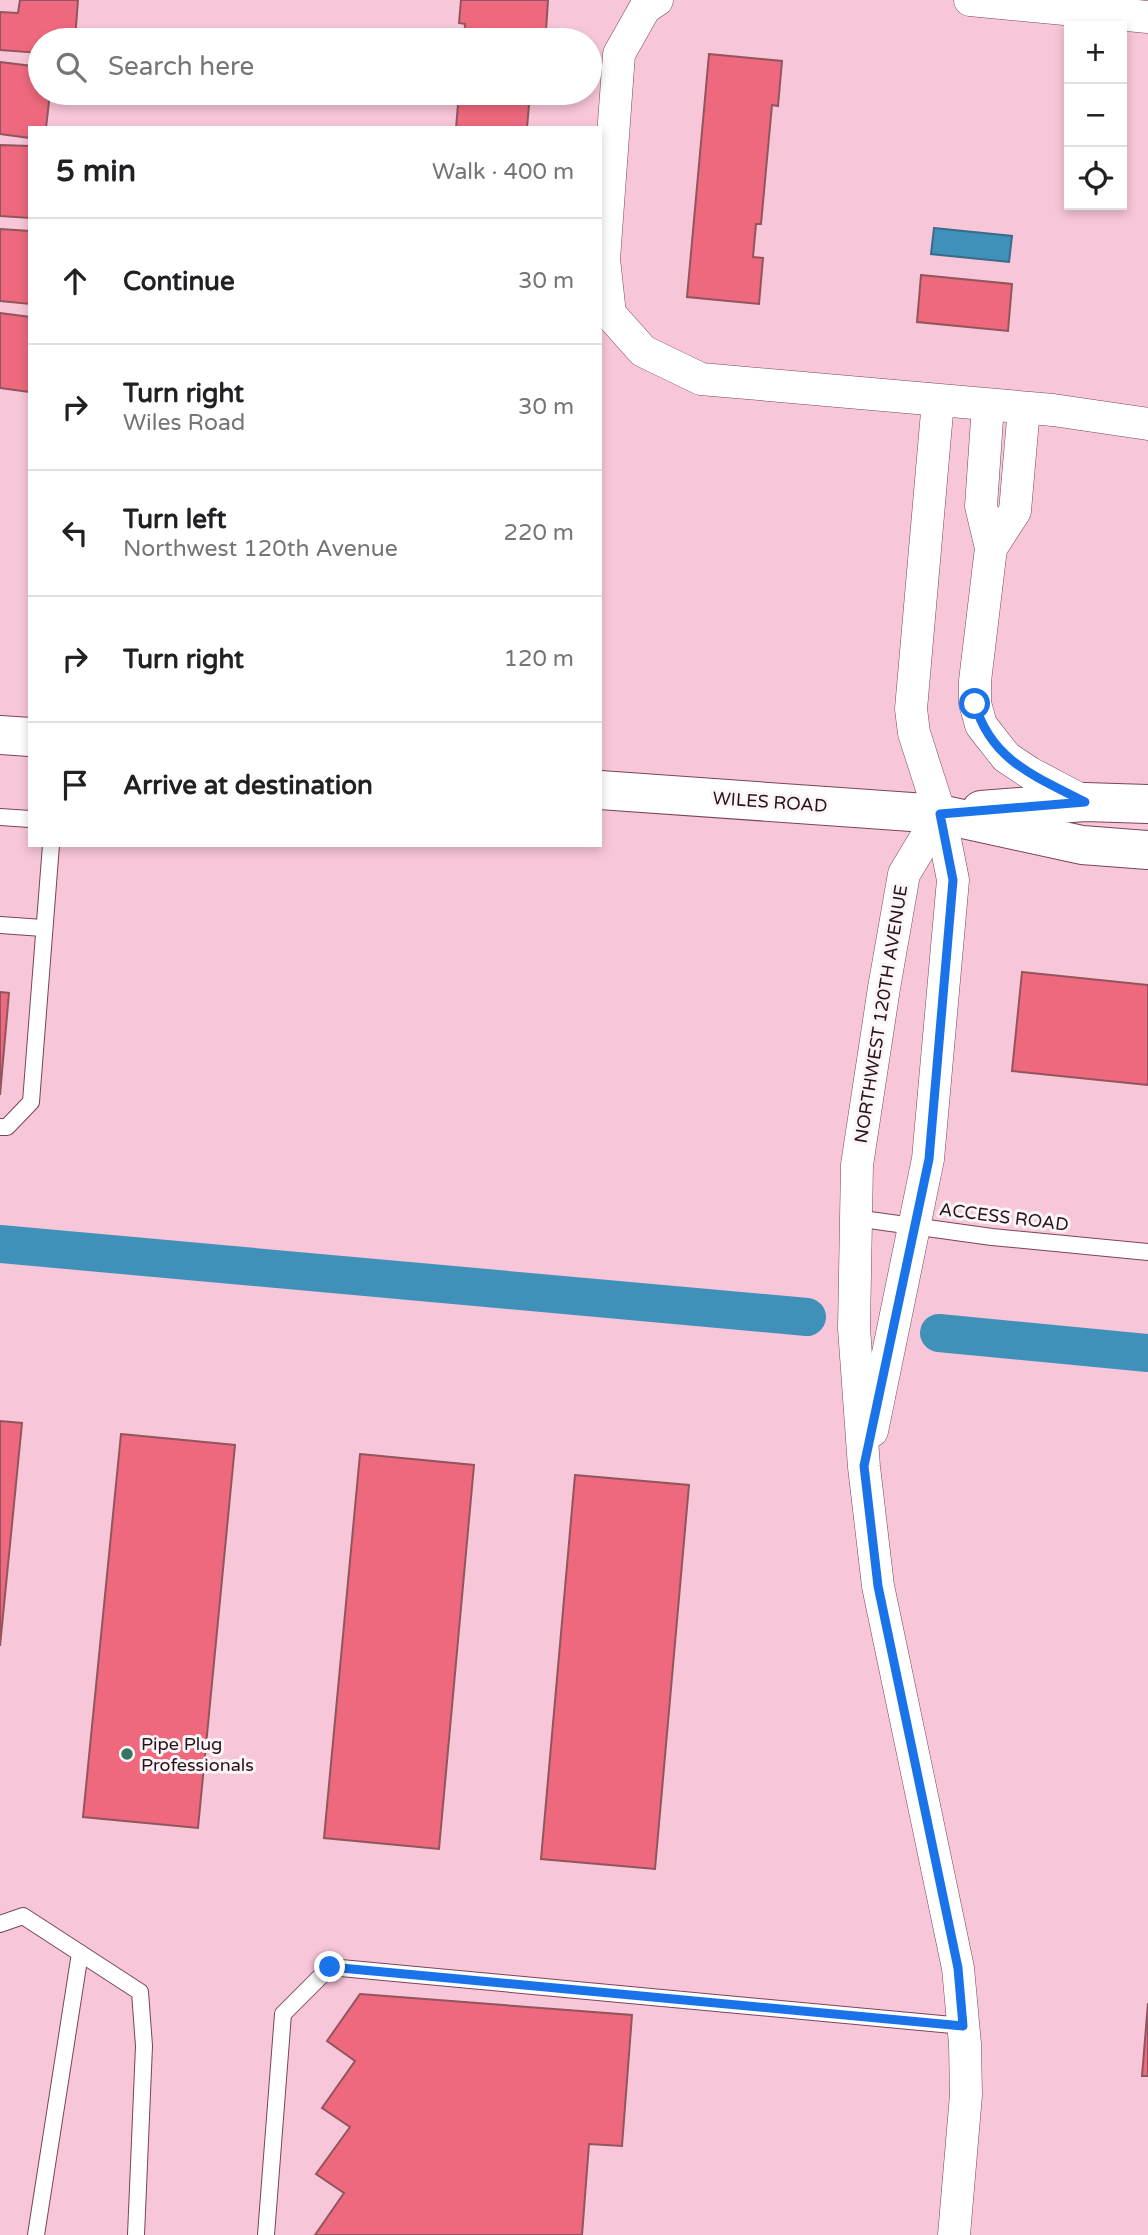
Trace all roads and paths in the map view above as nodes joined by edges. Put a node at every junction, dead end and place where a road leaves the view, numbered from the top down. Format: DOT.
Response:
graph roads {
  1 [pos="657,0"];
  2 [pos="971,0"];
  3 [pos="1148,17"];
  4 [pos="938,401"];
  5 [pos="988,405"];
  6 [pos="1024,408"];
  7 [pos="1148,424"];
  8 [pos="931,481"];
  9 [pos="982,484"];
  10 [pos="991,548"];
  11 [pos="0,734"];
  12 [pos="28,737"];
  13 [pos="602,790"];
  14 [pos="1085,802"];
  15 [pos="1148,804"];
  16 [pos="940,814"];
  17 [pos="0,817"];
  18 [pos="28,819"];
  19 [pos="51,847"];
  20 [pos="1148,850"];
  21 [pos="0,925"];
  22 [pos="43,928"];
  23 [pos="0,1127"];
  24 [pos="855,1218"];
  25 [pos="915,1224"];
  26 [pos="1148,1252"];
  27 [pos="864,1466"];
  28 [pos="0,1924"];
  29 [pos="80,1953"];
  30 [pos="963,2026"];
  31 [pos="36,2235"];
  32 [pos="136,2235"];
  33 [pos="266,2235"];
  34 [pos="954,2235"];
  1 -- 4 [label="street"];
  2 -- 3 [label="street"];
  4 -- 5 [label="street"];
  4 -- 8 [label="street"];
  5 -- 6 [label="street"];
  5 -- 9 [label="street"];
  6 -- 7 [label="street"];
  6 -- 10 [label="street"];
  8 -- 9 [label="street"];
  8 -- 16 [label="street"];
  9 -- 10 [label="street"];
  10 -- 14 [label="street"];
  11 -- 12 [label="street"];
  13 -- 16 [label="street, WILES ROAD"];
  14 -- 15 [label="street, WILES ROAD"];
  14 -- 16 [label="street, WILES ROAD"];
  16 -- 20 [label="street, WILES ROAD"];
  16 -- 24 [label="street, NORTHWEST 120TH AVENUE"];
  16 -- 25 [label="street, NORTHWEST 120TH AVENUE"];
  17 -- 18 [label="lane"];
  19 -- 22 [label="lane"];
  21 -- 22 [label="lane"];
  22 -- 23 [label="lane"];
  24 -- 25 [label="lane, ACCESS ROAD"];
  24 -- 27 [label="street, NORTHWEST 120TH AVENUE"];
  25 -- 26 [label="lane, ACCESS ROAD"];
  25 -- 27 [label="street, NORTHWEST 120TH AVENUE"];
  27 -- 30 [label="street, NORTHWEST 120TH AVENUE"];
  28 -- 29 [label="lane"];
  29 -- 31 [label="lane"];
  29 -- 32 [label="lane"];
  30 -- 33 [label="lane"];
  30 -- 34 [label="street, NORTHWEST 120TH AVENUE"];
}
